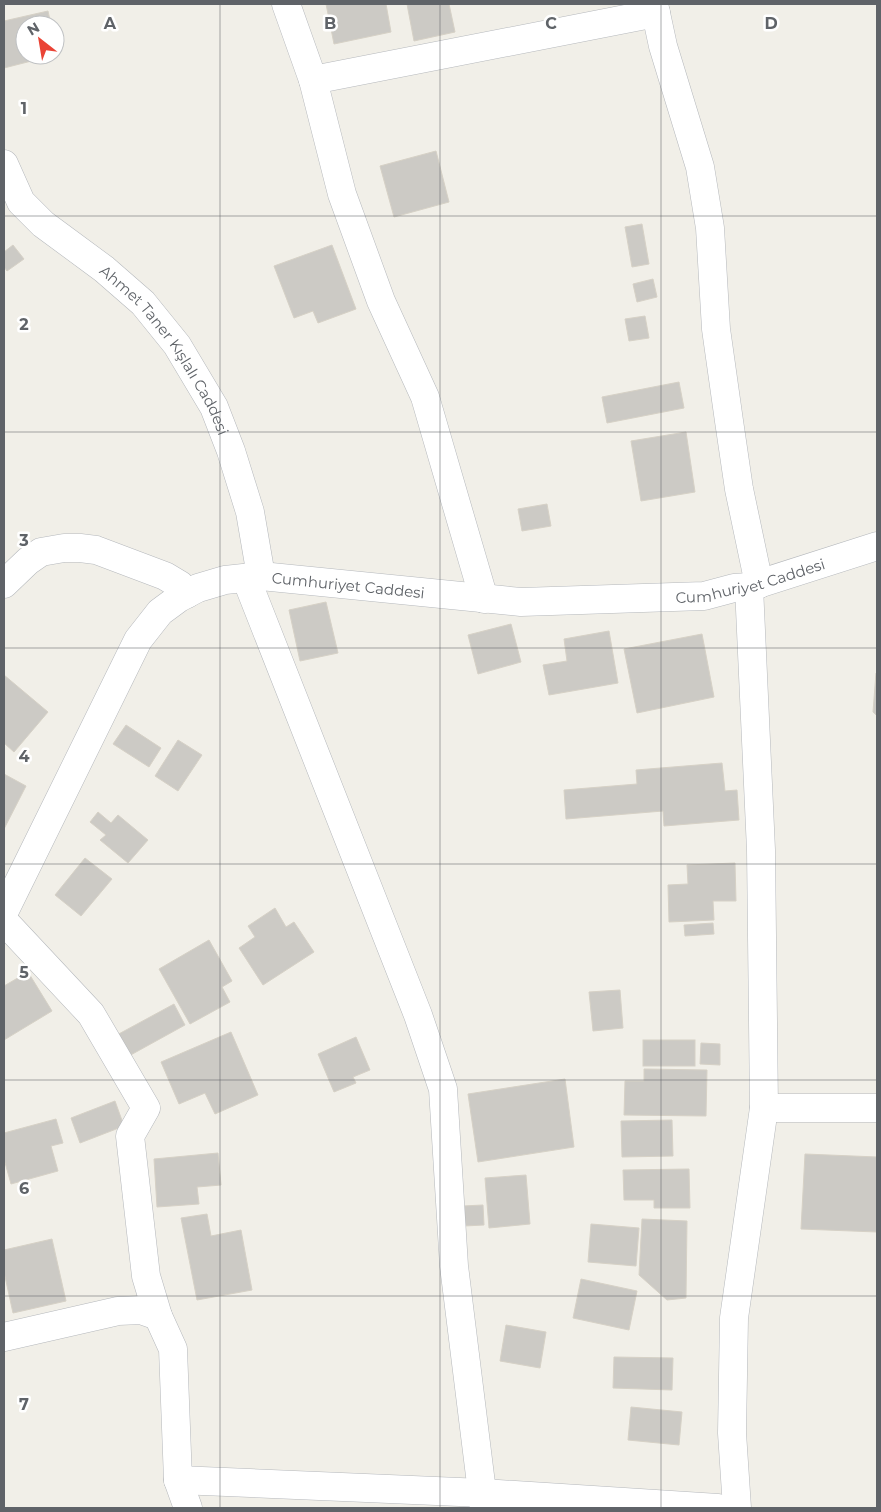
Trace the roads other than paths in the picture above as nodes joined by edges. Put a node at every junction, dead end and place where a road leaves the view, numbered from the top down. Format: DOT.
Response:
graph roads {
  1 [pos="286,4"];
  2 [pos="655,8"];
  3 [pos="313,80"];
  4 [pos="4,164"];
  5 [pos="12,208"];
  6 [pos="877,546"];
  7 [pos="253,577"];
  8 [pos="4,584"];
  9 [pos="754,586"];
  10 [pos="187,594"];
  11 [pos="484,599"];
  12 [pos="4,912"];
  13 [pos="4,921"];
  14 [pos="764,1108"];
  15 [pos="877,1108"];
  16 [pos="158,1316"];
  17 [pos="4,1337"];
  18 [pos="178,1480"];
  19 [pos="483,1501"];
  20 [pos="188,1508"];
  21 [pos="718,1508"];
  22 [pos="737,1508"];
  1 -- 3 [label="street"];
  2 -- 3 [label="street"];
  2 -- 9 [label="street"];
  3 -- 11 [label="street"];
  4 -- 5 [label="street, Ahmet Taner Kışlalı Caddesi"];
  5 -- 7 [label="street, Ahmet Taner Kışlalı Caddesi"];
  6 -- 9 [label="street, Cumhuriyet Caddesi"];
  7 -- 10 [label="street, Cumhuriyet Caddesi"];
  7 -- 11 [label="street, Cumhuriyet Caddesi"];
  7 -- 19 [label="street, Ahmet Taner Kışlalı Caddesi"];
  8 -- 10 [label="street"];
  9 -- 11 [label="street, Cumhuriyet Caddesi"];
  9 -- 14 [label="street"];
  10 -- 12 [label="street, Cumhuriyet Caddesi"];
  13 -- 16 [label="street"];
  14 -- 15 [label="street"];
  14 -- 22 [label="street"];
  16 -- 17 [label="street"];
  16 -- 18 [label="street"];
  18 -- 19 [label="street"];
  18 -- 20 [label="street"];
  19 -- 21 [label="street"];
}
